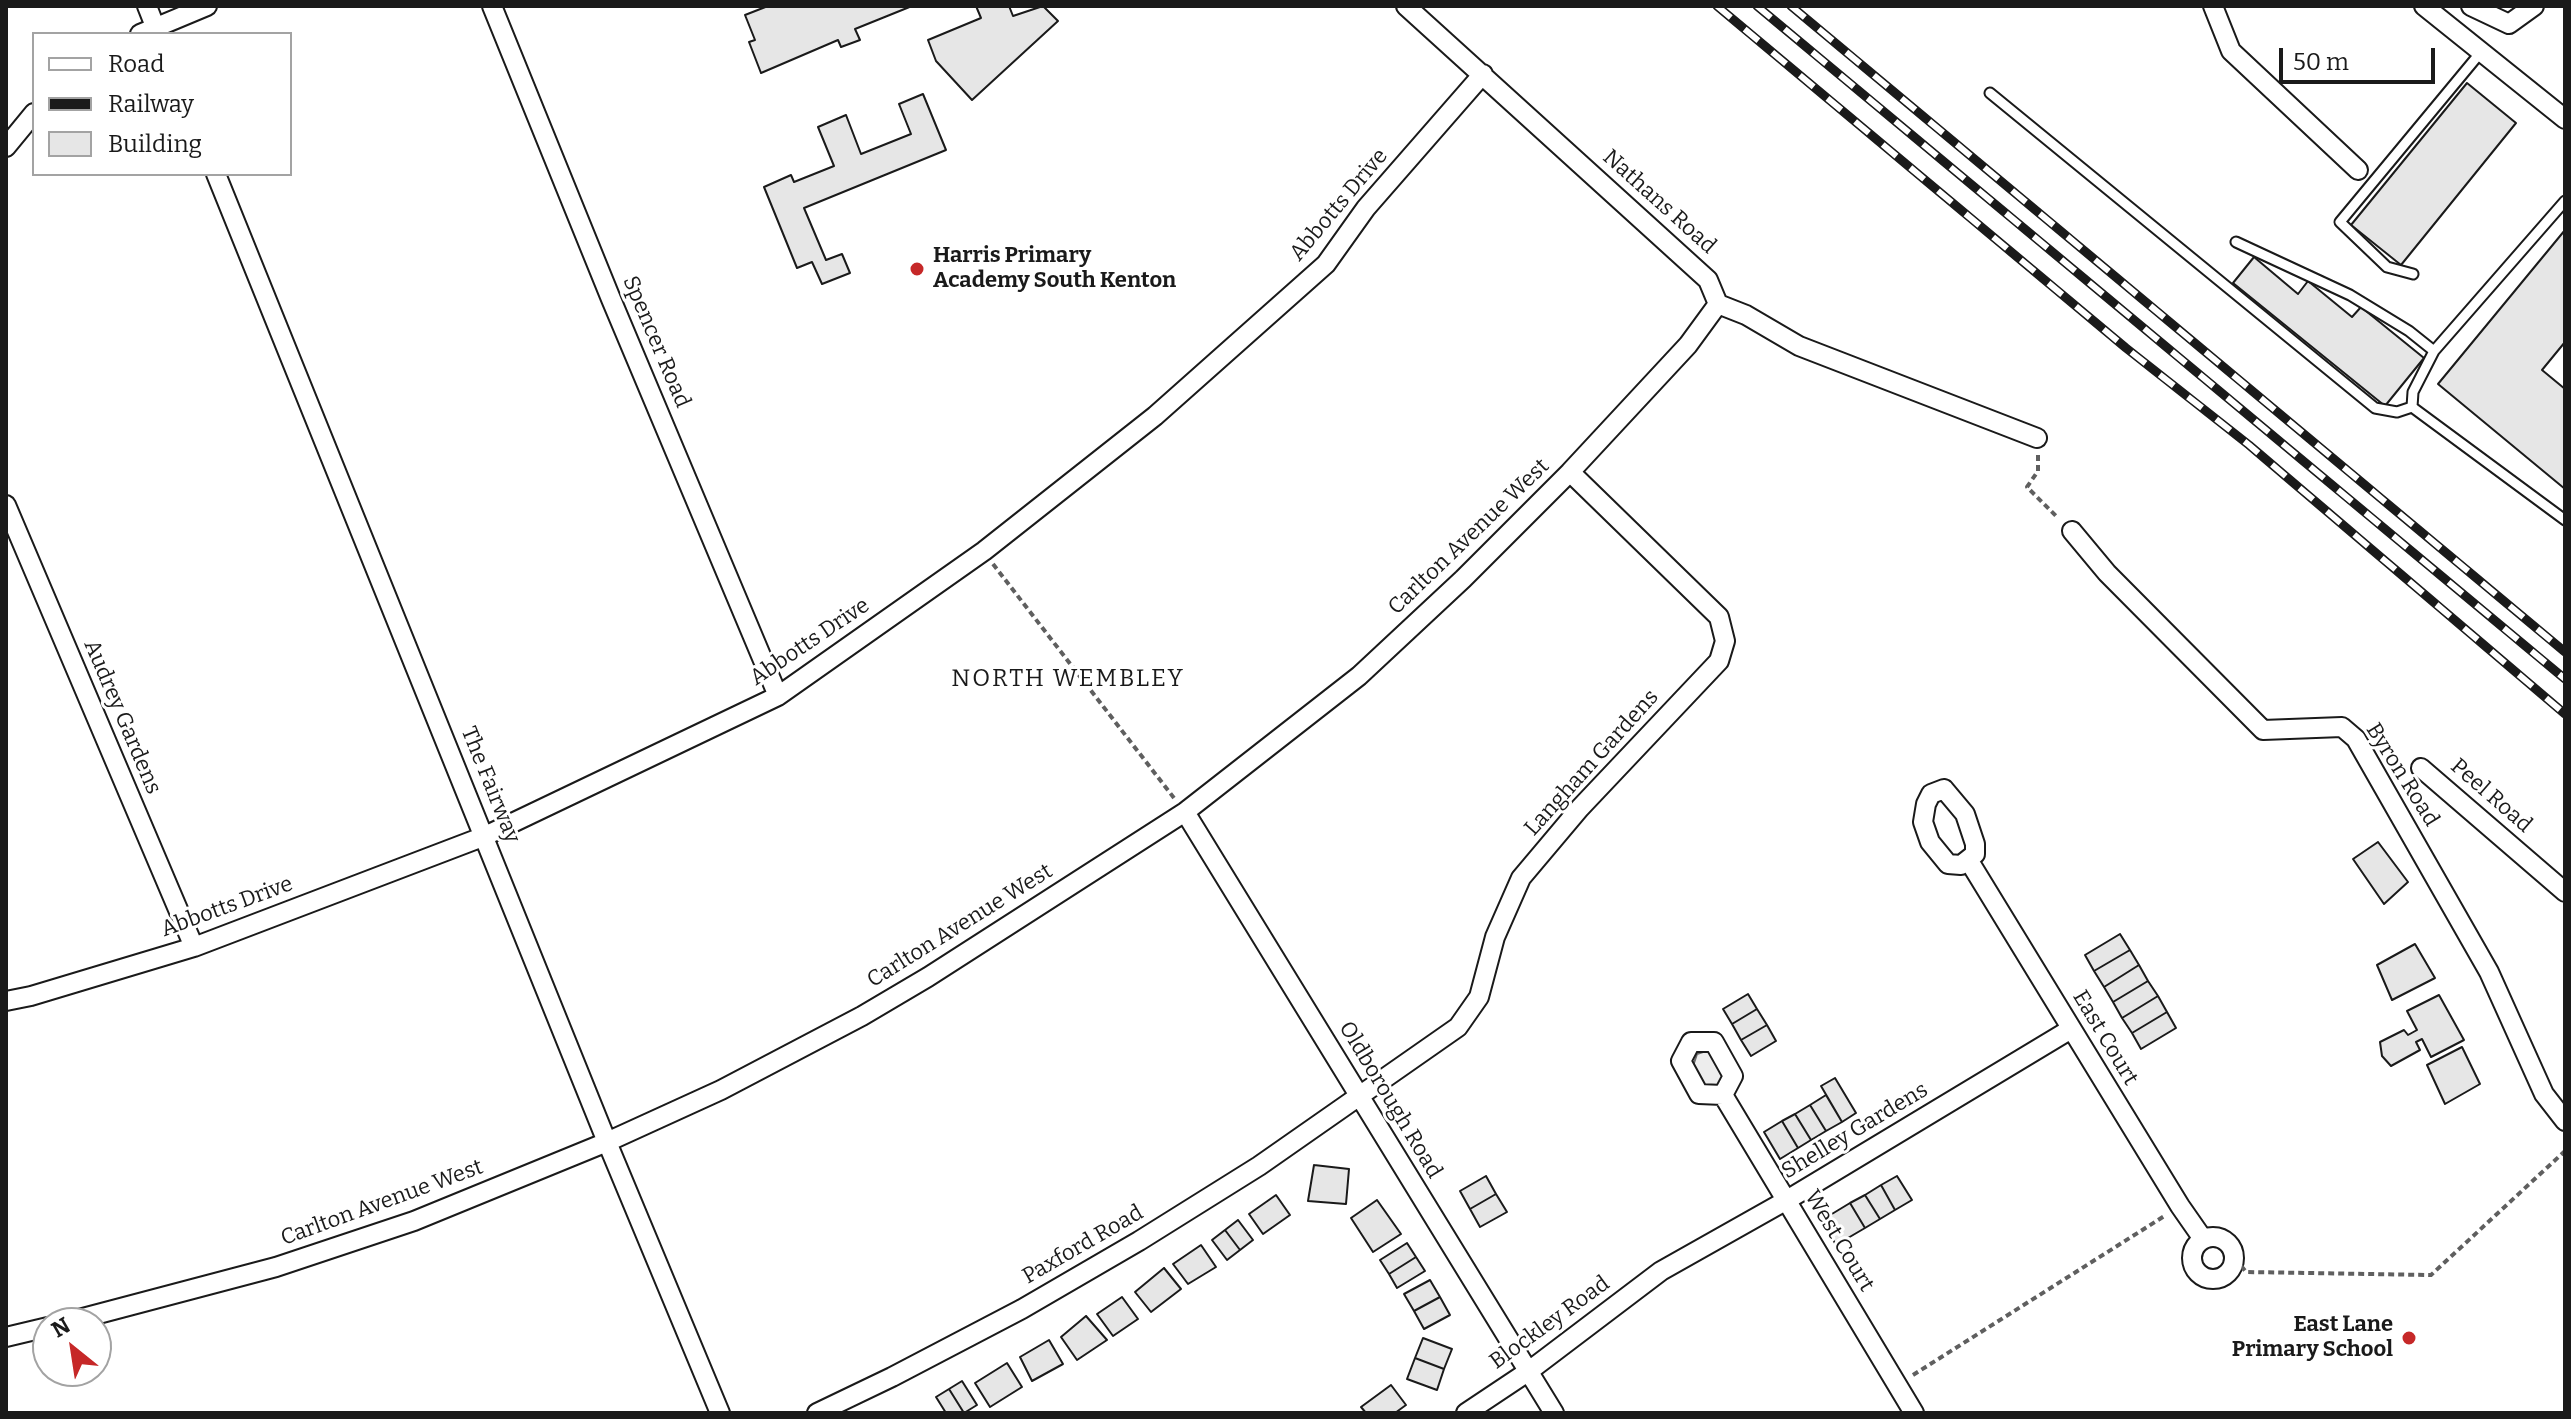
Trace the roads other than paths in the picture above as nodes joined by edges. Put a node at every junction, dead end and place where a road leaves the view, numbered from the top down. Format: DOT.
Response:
graph roads {
  1 [pos="147,6"];
  2 [pos="207,6"];
  3 [pos="492,6"];
  4 [pos="1406,6"];
  5 [pos="2213,6"];
  6 [pos="2424,6"];
  7 [pos="2471,6"];
  8 [pos="2534,6"];
  9 [pos="151,32"];
  10 [pos="2481,52"];
  11 [pos="1483,74"];
  12 [pos="1990,93"];
  13 [pos="32,115"];
  14 [pos="2565,119"];
  15 [pos="6,147"];
  16 [pos="2358,170"];
  17 [pos="217,176"];
  18 [pos="2565,201"];
  19 [pos="2236,242"];
  20 [pos="2413,274"];
  21 [pos="1718,304"];
  22 [pos="2434,351"];
  23 [pos="2412,407"];
  24 [pos="2037,438"];
  25 [pos="1570,472"];
  26 [pos="6,505"];
  27 [pos="2565,520"];
  28 [pos="2072,531"];
  29 [pos="778,696"];
  30 [pos="2421,768"];
  31 [pos="1185,812"];
  32 [pos="485,836"];
  33 [pos="1969,861"];
  34 [pos="2565,892"];
  35 [pos="194,947"];
  36 [pos="6,1001"];
  37 [pos="2071,1029"];
  38 [pos="1723,1095"];
  39 [pos="1361,1097"];
  40 [pos="2565,1121"];
  41 [pos="607,1142"];
  42 [pos="1787,1200"];
  43 [pos="2203,1239"];
  44 [pos="1661,1271"];
  45 [pos="112,1310"];
  46 [pos="32,1331"];
  47 [pos="6,1337"];
  48 [pos="1529,1371"];
  49 [pos="720,1413"];
  50 [pos="817,1413"];
  51 [pos="1466,1413"];
  52 [pos="1554,1413"];
  53 [pos="1914,1413"];
  1 -- 9 [label="street"];
  2 -- 9 [label="street"];
  3 -- 29 [label="street, Spencer Road"];
  4 -- 11 [label="street, Nathans Road"];
  5 -- 16 [label="street"];
  6 -- 10 [label="street"];
  7 -- 8 [label="street"];
  10 -- 14 [label="street"];
  10 -- 20 [label="lane"];
  11 -- 21 [label="street, Nathans Road"];
  11 -- 29 [label="street, Abbotts Drive"];
  12 -- 23 [label="lane"];
  13 -- 15 [label="street"];
  17 -- 32 [label="street, The Fairway"];
  18 -- 22 [label="lane"];
  19 -- 22 [label="lane"];
  21 -- 24 [label="street"];
  21 -- 25 [label="street, Carlton Avenue West"];
  22 -- 23 [label="lane"];
  23 -- 27 [label="lane"];
  25 -- 31 [label="street, Carlton Avenue West"];
  25 -- 39 [label="street, Langham Gardens"];
  26 -- 35 [label="street, Audrey Gardens"];
  28 -- 40 [label="street, Byron Road"];
  29 -- 32 [label="street, Abbotts Drive"];
  30 -- 34 [label="street, Peel Road"];
  31 -- 39 [label="street, Oldborough Road"];
  31 -- 41 [label="street, Carlton Avenue West"];
  32 -- 35 [label="street, Abbotts Drive"];
  32 -- 41 [label="street, The Fairway"];
  33 -- 37 [label="street, East Court"];
  35 -- 36 [label="street, Abbotts Drive"];
  37 -- 42 [label="street, Shelley Gardens"];
  37 -- 43 [label="street, East Court"];
  38 -- 42 [label="street, West Court"];
  39 -- 48 [label="street, Oldborough Road"];
  39 -- 50 [label="street, Paxford Road"];
  41 -- 45 [label="street, Carlton Avenue West"];
  41 -- 49 [label="street, The Fairway"];
  42 -- 44 [label="street, Shelley Gardens"];
  42 -- 53 [label="street, West Court"];
  43 -- 43 [label="street, East Court"];
  44 -- 48 [label="street, Blockley Road"];
  46 -- 47 [label="street"];
  48 -- 51 [label="street, Blockley Road"];
  48 -- 52 [label="street, Oldborough Road"];
}
